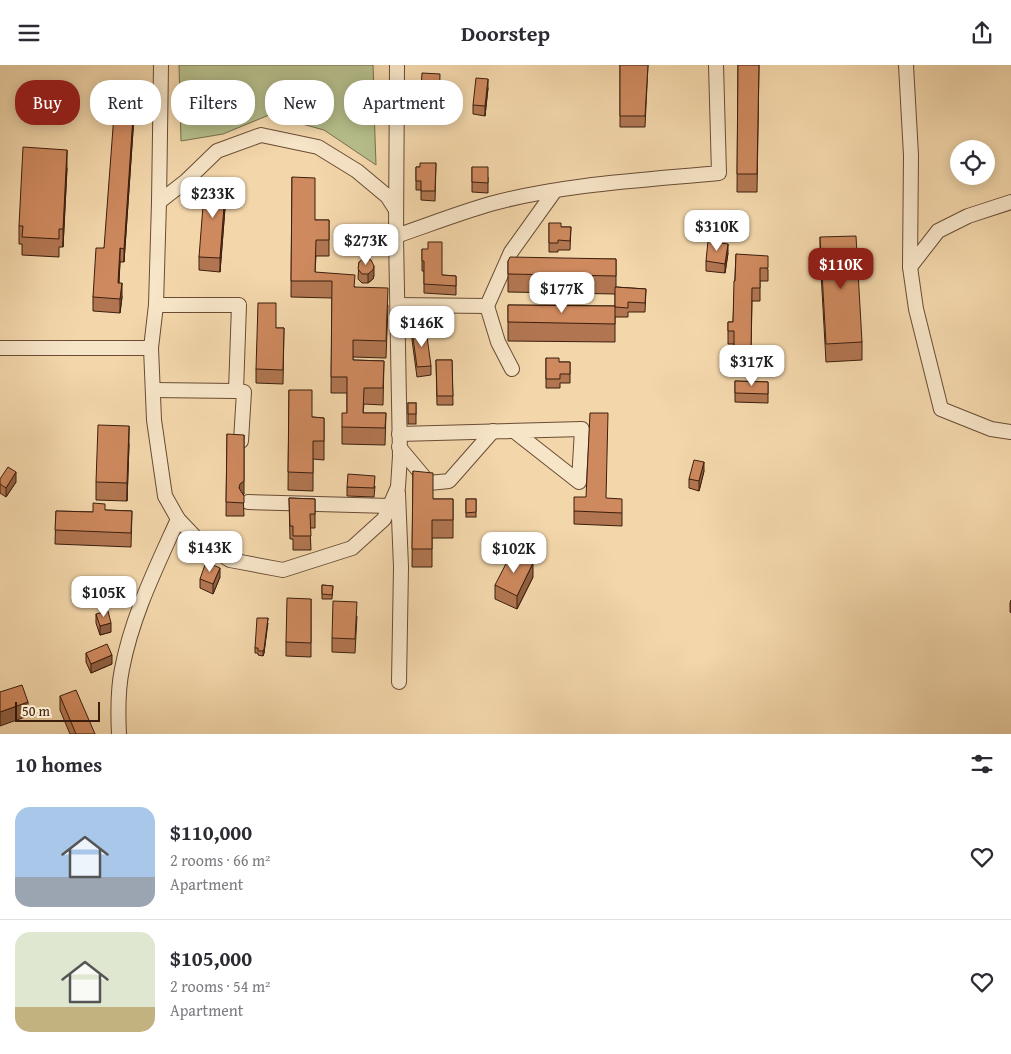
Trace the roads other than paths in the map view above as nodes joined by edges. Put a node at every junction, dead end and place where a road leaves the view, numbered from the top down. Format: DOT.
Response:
graph roads {
  1 [pos="161,65"];
  2 [pos="396,65"];
  3 [pos="716,65"];
  4 [pos="906,65"];
  5 [pos="554,192"];
  6 [pos="159,202"];
  7 [pos="1011,202"];
  8 [pos="396,211"];
  9 [pos="396,236"];
  10 [pos="910,267"];
  11 [pos="156,305"];
  12 [pos="398,305"];
  13 [pos="487,306"];
  14 [pos="0,348"];
  15 [pos="151,349"];
  16 [pos="512,369"];
  17 [pos="153,391"];
  18 [pos="236,391"];
  19 [pos="493,431"];
  20 [pos="514,431"];
  21 [pos="1011,432"];
  22 [pos="399,440"];
  23 [pos="241,441"];
  24 [pos="398,487"];
  25 [pos="248,502"];
  26 [pos="390,506"];
  27 [pos="178,519"];
  28 [pos="399,681"];
  29 [pos="119,734"];
  1 -- 6 [label="street"];
  2 -- 8 [label="street"];
  3 -- 5 [label="street"];
  4 -- 10 [label="street"];
  5 -- 9 [label="street"];
  5 -- 13 [label="street"];
  6 -- 8 [label="street"];
  6 -- 11 [label="street"];
  7 -- 10 [label="street"];
  8 -- 9 [label="street"];
  9 -- 12 [label="street"];
  10 -- 21 [label="street"];
  11 -- 15 [label="street"];
  11 -- 18 [label="street"];
  12 -- 13 [label="street"];
  12 -- 22 [label="street"];
  13 -- 16 [label="street"];
  14 -- 15 [label="street"];
  15 -- 17 [label="street"];
  17 -- 18 [label="street"];
  17 -- 27 [label="street"];
  18 -- 23 [label="street"];
  19 -- 20 [label="street"];
  19 -- 22 [label="street"];
  19 -- 22 [label="street"];
  20 -- 20 [label="street"];
  22 -- 24 [label="street"];
  24 -- 26 [label="street"];
  24 -- 28 [label="street"];
  25 -- 26 [label="street"];
  26 -- 27 [label="street"];
  27 -- 29 [label="street"];
}
